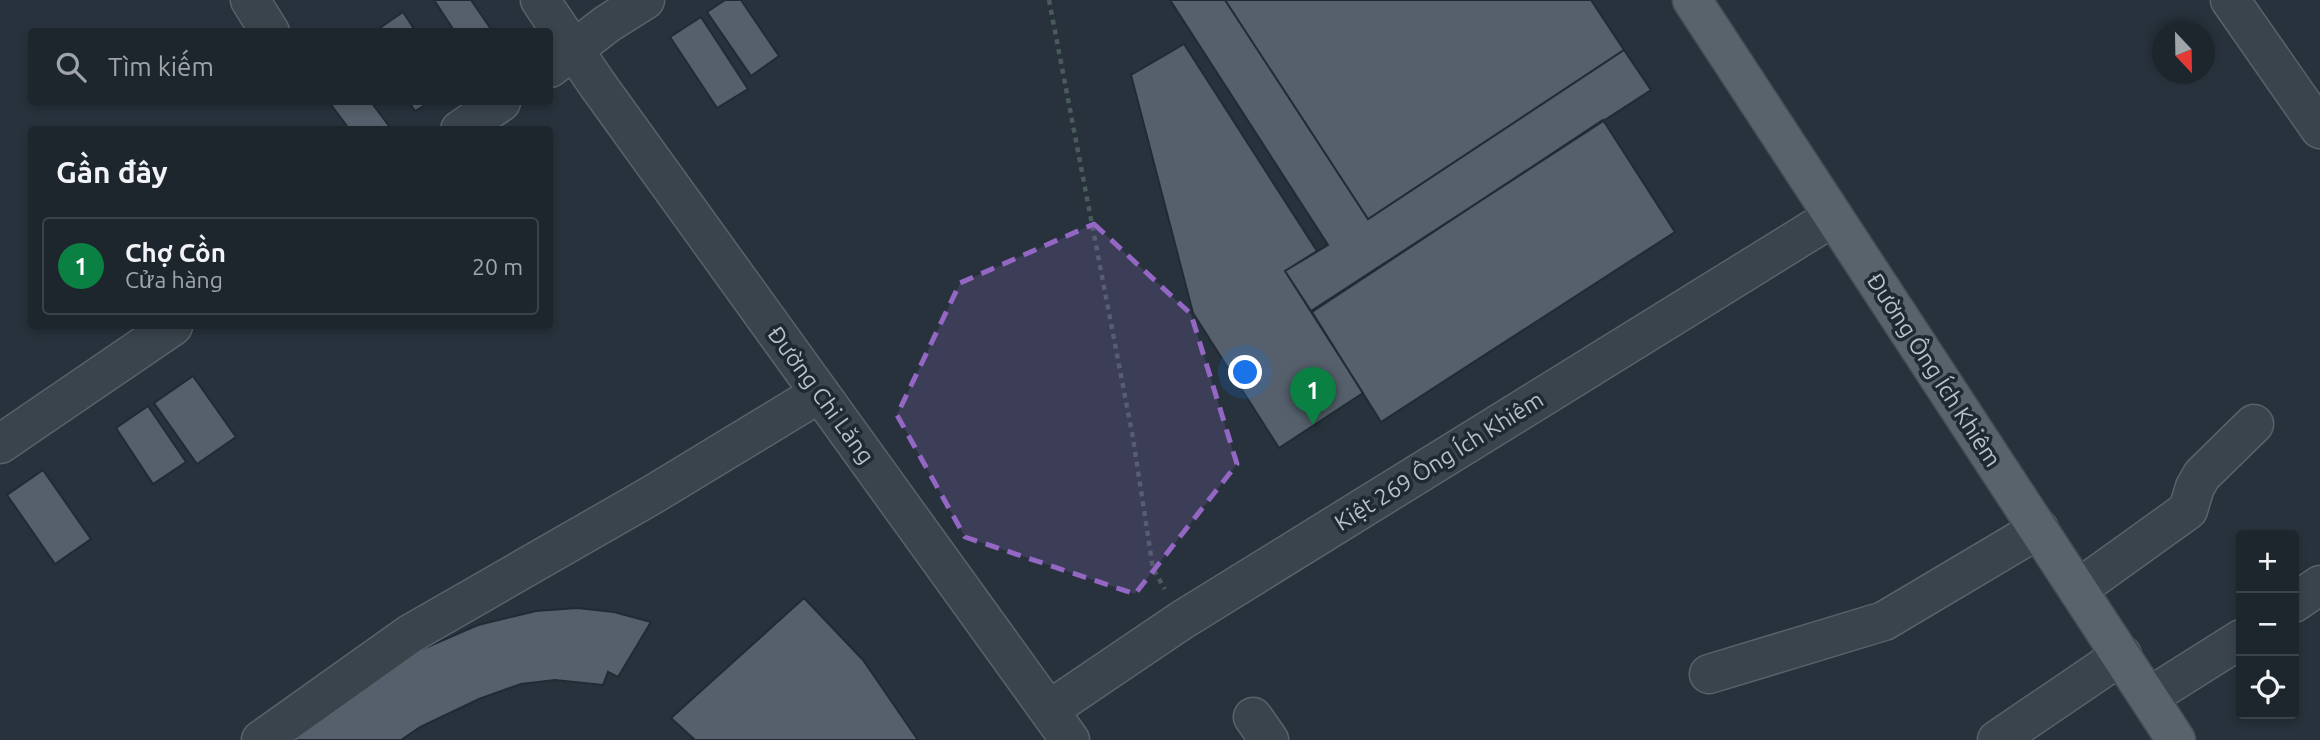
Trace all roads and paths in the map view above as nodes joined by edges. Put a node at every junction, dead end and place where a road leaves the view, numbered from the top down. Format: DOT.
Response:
graph roads {
  1 [pos="250,0"];
  2 [pos="540,0"];
  3 [pos="645,0"];
  4 [pos="1049,0"];
  5 [pos="1692,0"];
  6 [pos="2230,0"];
  7 [pos="268,28"];
  8 [pos="550,28"];
  9 [pos="553,35"];
  10 [pos="562,59"];
  11 [pos="497,105"];
  12 [pos="2313,107"];
  13 [pos="466,126"];
  14 [pos="1833,217"];
  15 [pos="169,329"];
  16 [pos="820,393"];
  17 [pos="2254,424"];
  18 [pos="0,444"];
  19 [pos="2039,529"];
  20 [pos="2320,585"];
  21 [pos="2078,589"];
  22 [pos="2299,600"];
  23 [pos="1182,620"];
  24 [pos="2236,642"];
  25 [pos="2122,654"];
  26 [pos="1709,674"];
  27 [pos="2149,697"];
  28 [pos="1049,710"];
  29 [pos="261,740"];
  30 [pos="1070,740"];
  31 [pos="1997,740"];
  32 [pos="2176,740"];
  1 -- 7 [label="street"];
  2 -- 8 [label="street, Đường Chi Lăng"];
  3 -- 10 [label="street"];
  4 -- 23 [label="path"];
  5 -- 14 [label="main road, Đường Ông Ích Khiêm"];
  6 -- 12 [label="street"];
  9 -- 10 [label="street, Đường Chi Lăng"];
  10 -- 16 [label="street, Đường Chi Lăng"];
  11 -- 13 [label="street"];
  14 -- 19 [label="main road, Đường Ông Ích Khiêm"];
  14 -- 23 [label="street, Kiệt 269 Ông Ích Khiêm"];
  15 -- 18 [label="street"];
  16 -- 28 [label="street, Đường Chi Lăng"];
  16 -- 29 [label="street"];
  17 -- 21 [label="street"];
  19 -- 21 [label="main road, Đường Ông Ích Khiêm"];
  19 -- 26 [label="street"];
  20 -- 22 [label="street"];
  21 -- 25 [label="main road, Đường Ông Ích Khiêm"];
  23 -- 28 [label="street, Kiệt 269 Ông Ích Khiêm"];
  24 -- 27 [label="street"];
  25 -- 27 [label="main road, Đường Ông Ích Khiêm"];
  25 -- 31 [label="street"];
  27 -- 32 [label="main road, Đường Ông Ích Khiêm"];
  28 -- 30 [label="street, Đường Chi Lăng"];
}
